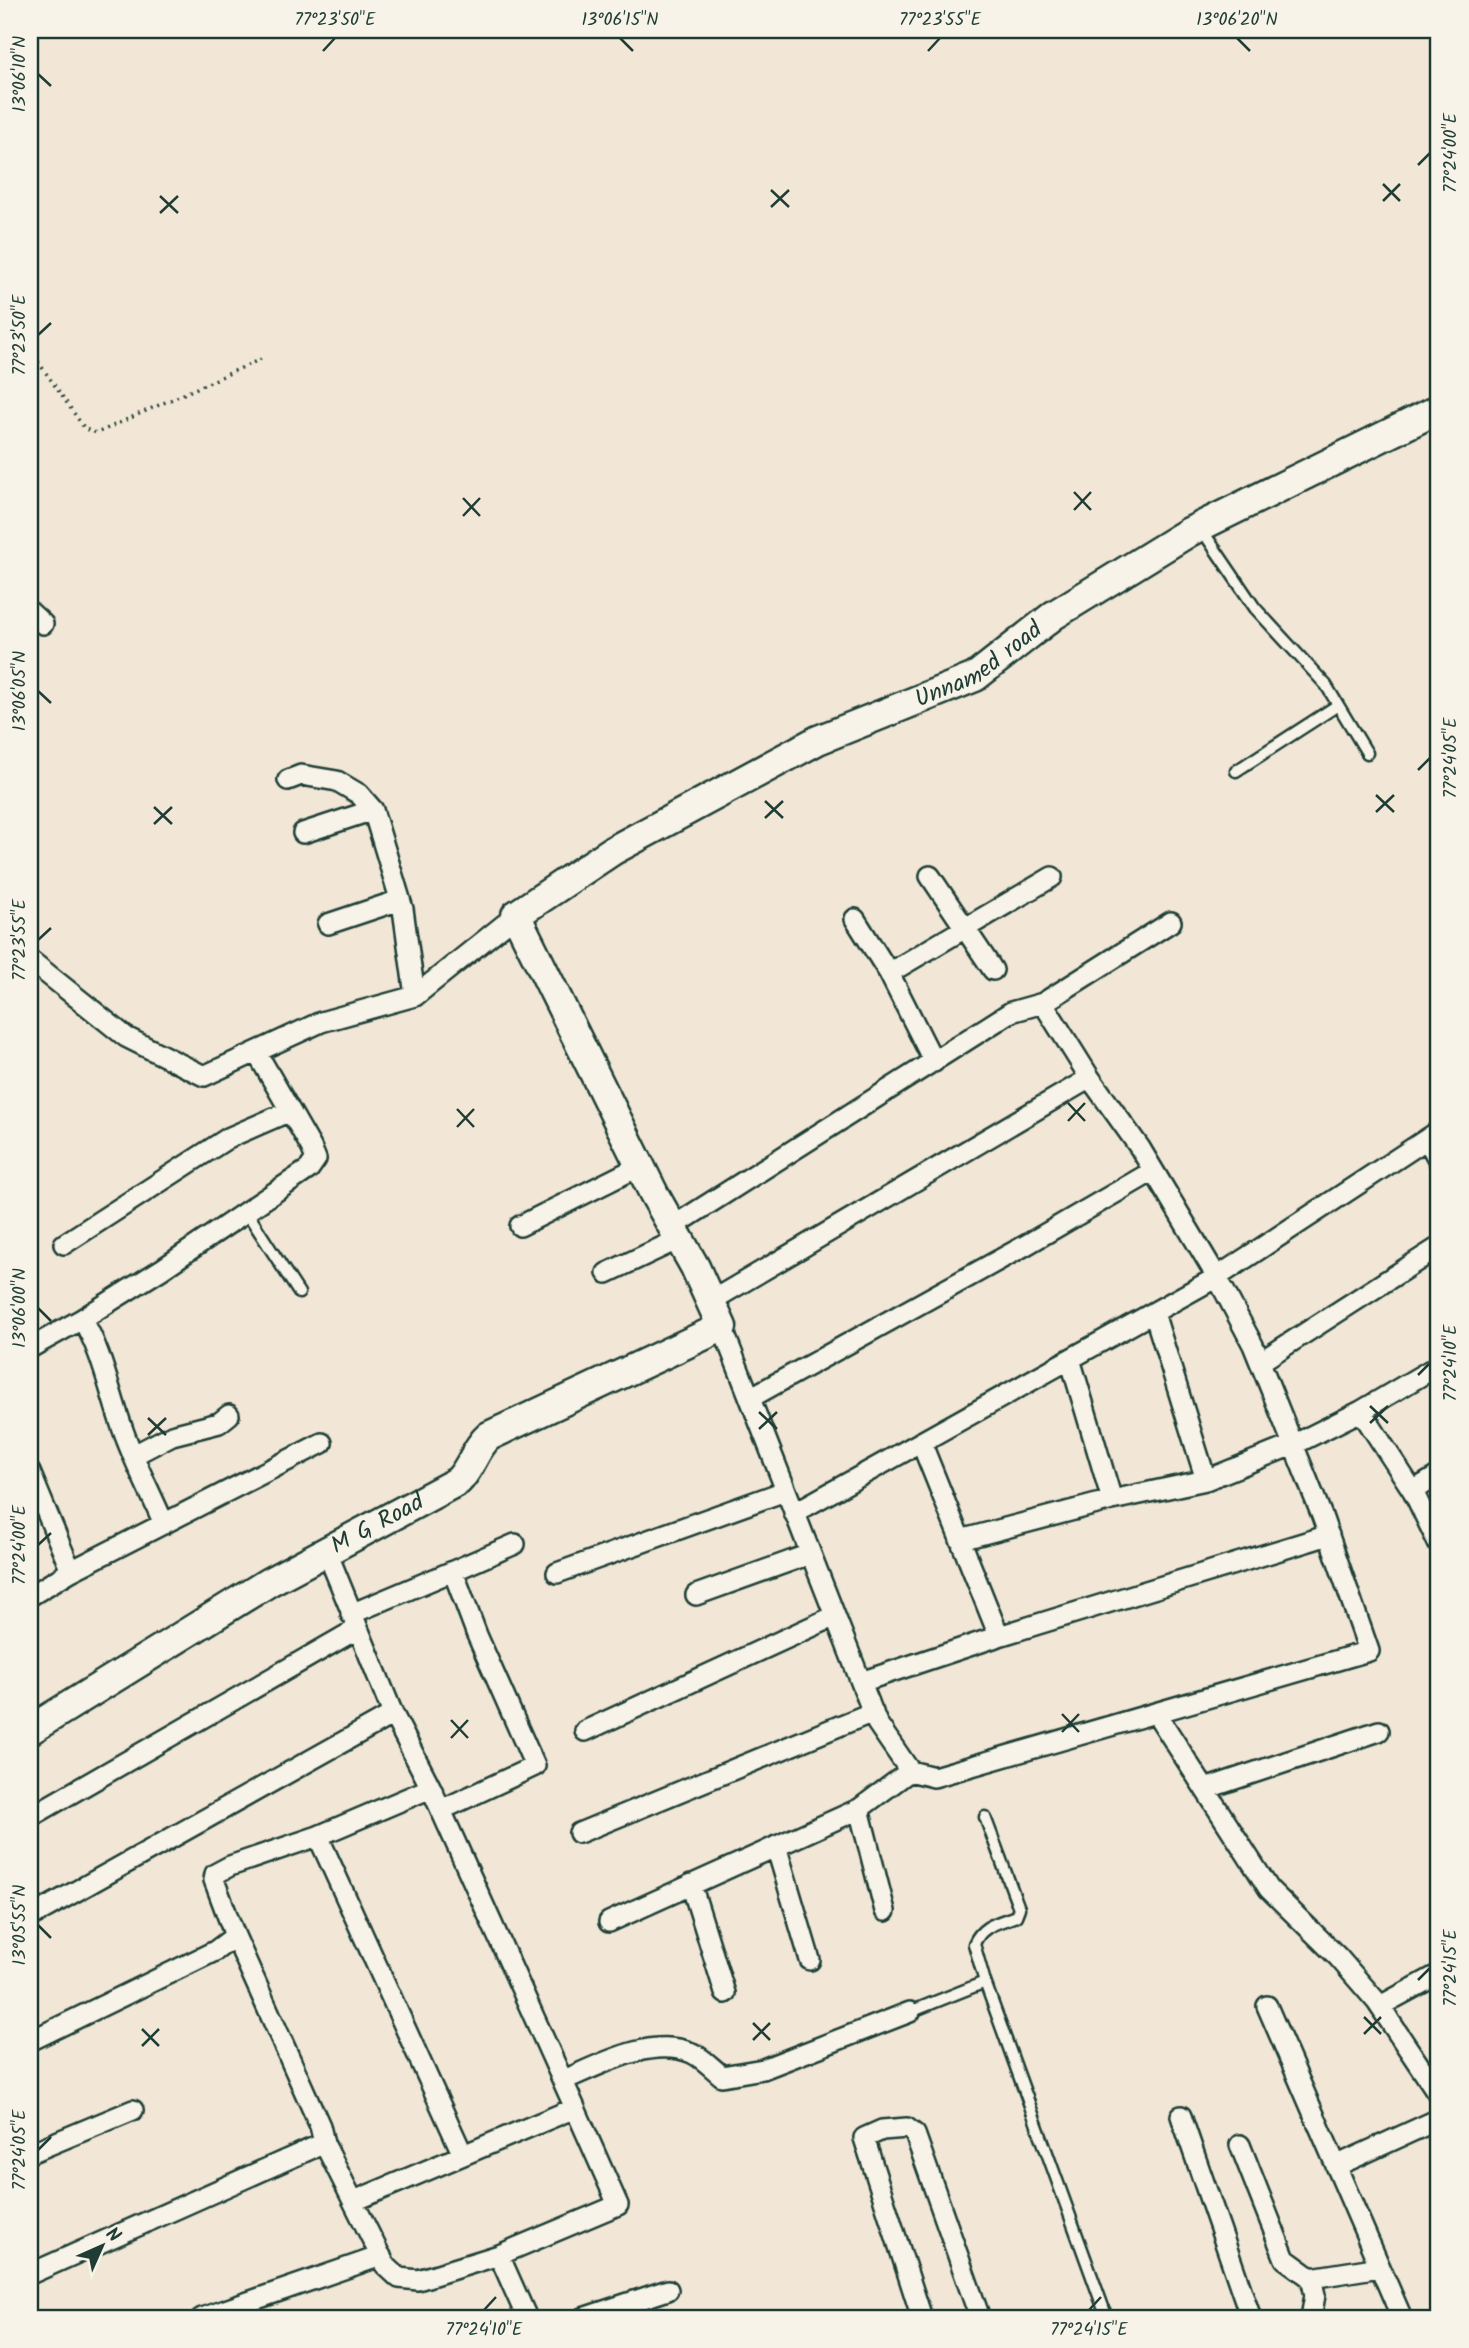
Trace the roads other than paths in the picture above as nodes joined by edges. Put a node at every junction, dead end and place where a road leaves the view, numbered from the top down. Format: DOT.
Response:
graph roads {
  1 [pos="1439,410"];
  2 [pos="1200,526"];
  3 [pos="1338,705"];
  4 [pos="1367,753"];
  5 [pos="1236,771"];
  6 [pos="288,780"];
  7 [pos="373,810"];
  8 [pos="303,833"];
  9 [pos="930,876"];
  10 [pos="1052,877"];
  11 [pos="400,900"];
  12 [pos="516,915"];
  13 [pos="855,919"];
  14 [pos="1171,922"];
  15 [pos="328,924"];
  16 [pos="965,928"];
  17 [pos="30,960"];
  18 [pos="993,970"];
  19 [pos="889,973"];
  20 [pos="415,996"];
  21 [pos="1043,1003"];
  22 [pos="257,1052"];
  23 [pos="934,1062"];
  24 [pos="1090,1078"];
  25 [pos="290,1111"];
  26 [pos="1433,1135"];
  27 [pos="1439,1161"];
  28 [pos="640,1166"];
  29 [pos="1153,1171"];
  30 [pos="246,1211"];
  31 [pos="520,1226"];
  32 [pos="676,1233"];
  33 [pos="64,1244"];
  34 [pos="1439,1247"];
  35 [pos="607,1273"];
  36 [pos="1217,1277"];
  37 [pos="299,1293"];
  38 [pos="711,1301"];
  39 [pos="1153,1313"];
  40 [pos="82,1319"];
  41 [pos="722,1326"];
  42 [pos="30,1348"];
  43 [pos="1070,1359"];
  44 [pos="1260,1362"];
  45 [pos="1439,1365"];
  46 [pos="750,1398"];
  47 [pos="1362,1410"];
  48 [pos="229,1415"];
  49 [pos="921,1442"];
  50 [pos="322,1443"];
  51 [pos="1295,1444"];
  52 [pos="134,1455"];
  53 [pos="30,1472"];
  54 [pos="1439,1475"];
  55 [pos="1206,1480"];
  56 [pos="786,1491"];
  57 [pos="1413,1492"];
  58 [pos="1112,1500"];
  59 [pos="794,1513"];
  60 [pos="164,1524"];
  61 [pos="1329,1535"];
  62 [pos="960,1540"];
  63 [pos="515,1544"];
  64 [pos="1439,1545"];
  65 [pos="327,1552"];
  66 [pos="810,1554"];
  67 [pos="71,1571"];
  68 [pos="453,1571"];
  69 [pos="557,1573"];
  70 [pos="696,1594"];
  71 [pos="30,1596"];
  72 [pos="835,1616"];
  73 [pos="354,1622"];
  74 [pos="999,1636"];
  75 [pos="861,1682"];
  76 [pos="873,1712"];
  77 [pos="1156,1713"];
  78 [pos="393,1714"];
  79 [pos="30,1730"];
  80 [pos="585,1731"];
  81 [pos="1378,1731"];
  82 [pos="911,1771"];
  83 [pos="431,1788"];
  84 [pos="1205,1789"];
  85 [pos="859,1809"];
  86 [pos="441,1810"];
  87 [pos="30,1817"];
  88 [pos="985,1817"];
  89 [pos="579,1833"];
  90 [pos="318,1836"];
  91 [pos="776,1846"];
  92 [pos="691,1884"];
  93 [pos="885,1911"];
  94 [pos="30,1917"];
  95 [pos="609,1922"];
  96 [pos="235,1936"];
  97 [pos="810,1960"];
  98 [pos="1439,1974"];
  99 [pos="985,1982"];
  100 [pos="725,1993"];
  101 [pos="1267,2006"];
  102 [pos="1380,2006"];
  103 [pos="910,2012"];
  104 [pos="30,2041"];
  105 [pos="564,2080"];
  106 [pos="1439,2095"];
  107 [pos="575,2108"];
  108 [pos="133,2110"];
  109 [pos="1181,2116"];
  110 [pos="1439,2119"];
  111 [pos="324,2143"];
  112 [pos="1240,2145"];
  113 [pos="30,2153"];
  114 [pos="463,2155"];
  115 [pos="1336,2166"];
  116 [pos="354,2201"];
  117 [pos="499,2255"];
  118 [pos="381,2256"];
  119 [pos="1380,2267"];
  120 [pos="30,2274"];
  121 [pos="1311,2278"];
  122 [pos="668,2290"];
  123 [pos="202,2318"];
  124 [pos="527,2318"];
  125 [pos="583,2318"];
  126 [pos="922,2318"];
  127 [pos="980,2318"];
  128 [pos="1107,2318"];
  129 [pos="1251,2318"];
  130 [pos="1311,2318"];
  131 [pos="1402,2318"];
  1 -- 2 [label="street, Unnamed road"];
  2 -- 3 [label="lane"];
  2 -- 12 [label="street, Unnamed road"];
  3 -- 4 [label="lane"];
  3 -- 5 [label="lane"];
  6 -- 7 [label="street"];
  7 -- 8 [label="street"];
  7 -- 11 [label="street"];
  9 -- 16 [label="street"];
  10 -- 16 [label="street"];
  11 -- 15 [label="street"];
  11 -- 20 [label="street"];
  12 -- 20 [label="street"];
  12 -- 28 [label="street"];
  13 -- 19 [label="street"];
  14 -- 21 [label="street"];
  16 -- 18 [label="street"];
  16 -- 19 [label="street"];
  17 -- 22 [label="street"];
  19 -- 23 [label="street"];
  20 -- 22 [label="street"];
  21 -- 23 [label="street"];
  21 -- 24 [label="street"];
  22 -- 25 [label="street"];
  23 -- 32 [label="street"];
  24 -- 29 [label="street"];
  24 -- 38 [label="street"];
  25 -- 30 [label="street"];
  25 -- 33 [label="street"];
  26 -- 27 [label="street"];
  26 -- 36 [label="street"];
  28 -- 31 [label="street"];
  28 -- 32 [label="street"];
  29 -- 36 [label="street"];
  29 -- 46 [label="street"];
  30 -- 37 [label="lane"];
  30 -- 40 [label="street"];
  32 -- 35 [label="street"];
  32 -- 38 [label="street"];
  34 -- 44 [label="street"];
  36 -- 39 [label="street"];
  36 -- 44 [label="street"];
  38 -- 41 [label="street"];
  39 -- 43 [label="street"];
  39 -- 55 [label="street"];
  40 -- 42 [label="street"];
  40 -- 52 [label="street"];
  41 -- 46 [label="street"];
  41 -- 65 [label="street, M G Road"];
  43 -- 49 [label="street"];
  43 -- 58 [label="street"];
  44 -- 51 [label="street"];
  45 -- 47 [label="street"];
  46 -- 56 [label="street"];
  47 -- 51 [label="street"];
  47 -- 57 [label="street"];
  48 -- 52 [label="street"];
  49 -- 59 [label="street"];
  49 -- 62 [label="street"];
  50 -- 60 [label="street"];
  51 -- 55 [label="street"];
  51 -- 61 [label="street"];
  52 -- 60 [label="street"];
  53 -- 67 [label="street"];
  54 -- 57 [label="street"];
  55 -- 58 [label="street"];
  56 -- 59 [label="street"];
  56 -- 69 [label="street"];
  57 -- 64 [label="street"];
  58 -- 62 [label="street"];
  59 -- 66 [label="street"];
  60 -- 67 [label="street"];
  61 -- 74 [label="street"];
  61 -- 77 [label="street"];
  62 -- 74 [label="street"];
  63 -- 68 [label="street"];
  65 -- 73 [label="street"];
  65 -- 79 [label="street, M G Road"];
  66 -- 70 [label="street"];
  66 -- 72 [label="street"];
  67 -- 71 [label="street"];
  68 -- 73 [label="street"];
  68 -- 86 [label="street"];
  72 -- 75 [label="street"];
  72 -- 80 [label="street"];
  73 -- 78 [label="street"];
  73 -- 87 [label="street"];
  74 -- 75 [label="street"];
  75 -- 76 [label="street"];
  76 -- 82 [label="street"];
  76 -- 89 [label="street"];
  77 -- 82 [label="street"];
  77 -- 84 [label="street"];
  78 -- 83 [label="street"];
  78 -- 94 [label="street"];
  81 -- 84 [label="street"];
  82 -- 85 [label="street"];
  83 -- 86 [label="street"];
  83 -- 90 [label="street"];
  84 -- 102 [label="street"];
  85 -- 91 [label="street"];
  85 -- 93 [label="street"];
  86 -- 105 [label="street"];
  88 -- 99 [label="lane"];
  90 -- 96 [label="street"];
  90 -- 114 [label="street"];
  91 -- 92 [label="street"];
  91 -- 97 [label="street"];
  92 -- 95 [label="street"];
  92 -- 100 [label="street"];
  96 -- 104 [label="street"];
  96 -- 111 [label="street"];
  98 -- 102 [label="street"];
  99 -- 103 [label="lane"];
  99 -- 128 [label="lane"];
  101 -- 115 [label="street"];
  102 -- 106 [label="street"];
  103 -- 105 [label="street"];
  105 -- 107 [label="street"];
  107 -- 114 [label="street"];
  107 -- 117 [label="street"];
  108 -- 113 [label="street"];
  109 -- 129 [label="street"];
  110 -- 115 [label="street"];
  111 -- 116 [label="street"];
  111 -- 120 [label="street"];
  112 -- 121 [label="street"];
  114 -- 116 [label="street"];
  115 -- 119 [label="street"];
  116 -- 118 [label="street"];
  117 -- 118 [label="street"];
  117 -- 124 [label="street"];
  118 -- 123 [label="street"];
  119 -- 121 [label="street"];
  119 -- 131 [label="street"];
  121 -- 130 [label="street"];
  122 -- 125 [label="street"];
  126 -- 127 [label="street"];
}
